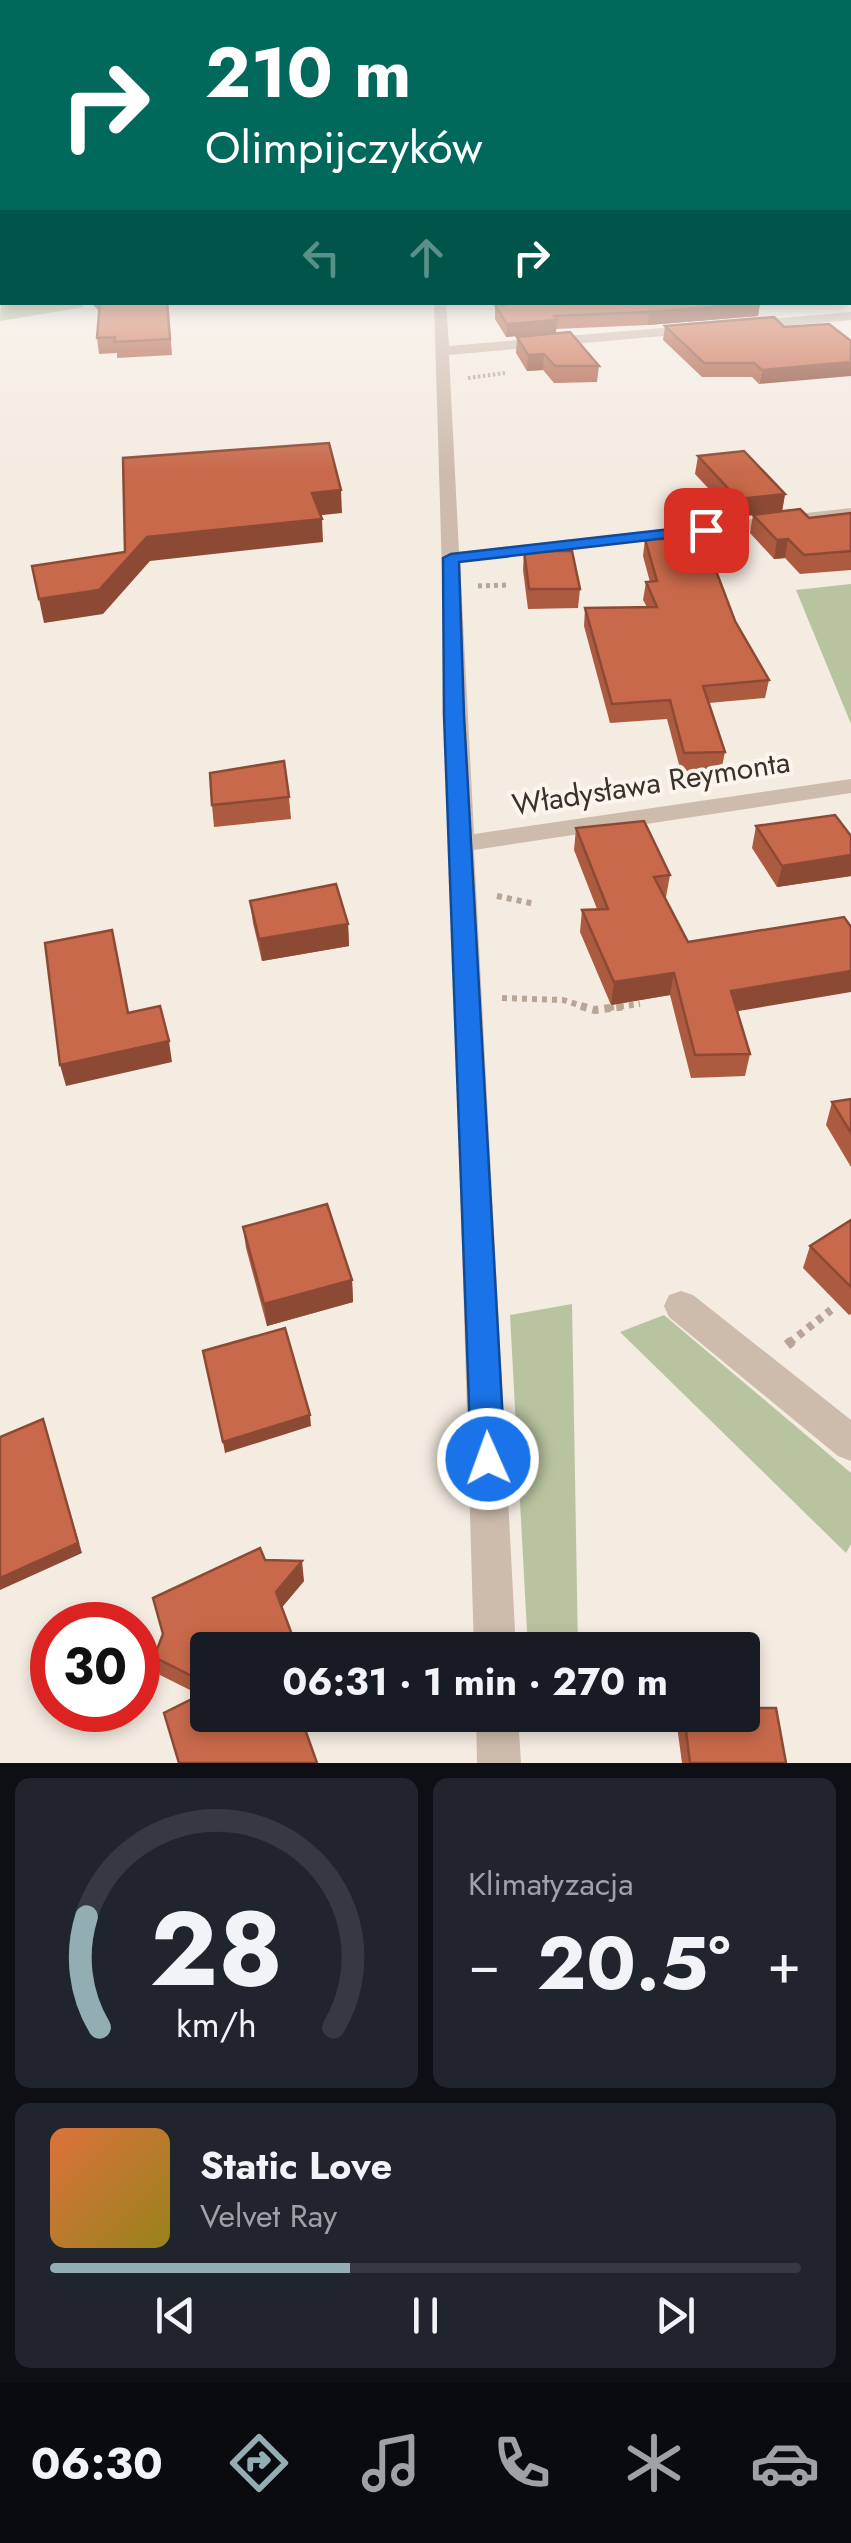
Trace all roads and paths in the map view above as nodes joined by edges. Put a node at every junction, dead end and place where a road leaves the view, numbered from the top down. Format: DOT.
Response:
graph roads {
  1 [pos="440,308"];
  2 [pos="851,316"];
  3 [pos="728,326"];
  4 [pos="711,328"];
  5 [pos="443,351"];
  6 [pos="851,513"];
  7 [pos="451,558"];
  8 [pos="851,786"];
  9 [pos="460,844"];
  10 [pos="466,998"];
  11 [pos="640,1004"];
  12 [pos="681,1306"];
  13 [pos="831,1310"];
  14 [pos="762,1372"];
  15 [pos="851,1443"];
  16 [pos="493,1632"];
  17 [pos="497,1732"];
  18 [pos="498,1763"];
  1 -- 5 [label="street"];
  2 -- 3 [label="street"];
  4 -- 5 [label="street"];
  5 -- 7 [label="street"];
  6 -- 7 [label="street"];
  7 -- 9 [label="street"];
  8 -- 9 [label="street, Władysława Reymonta"];
  9 -- 10 [label="street"];
  10 -- 11 [label="path"];
  10 -- 16 [label="street"];
  12 -- 14 [label="street"];
  13 -- 14 [label="path"];
  14 -- 15 [label="street"];
  17 -- 18 [label="street"];
}
